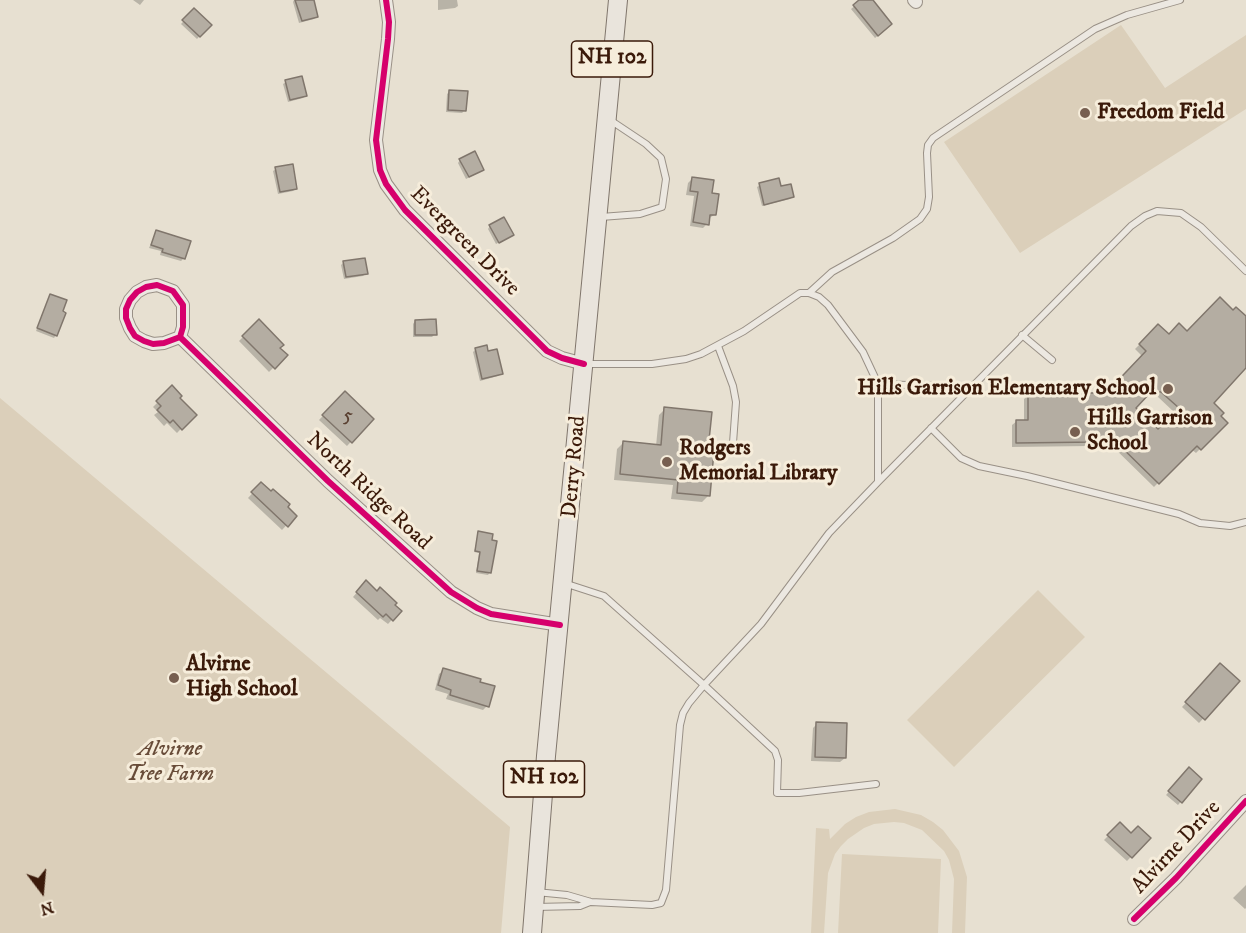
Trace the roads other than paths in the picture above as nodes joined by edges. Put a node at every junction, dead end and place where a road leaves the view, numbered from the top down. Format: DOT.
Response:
graph roads {
  1 [pos="386,0"];
  2 [pos="618,0"];
  3 [pos="1180,0"];
  4 [pos="607,118"];
  5 [pos="598,218"];
  6 [pos="1246,271"];
  7 [pos="809,293"];
  8 [pos="1022,335"];
  9 [pos="180,337"];
  10 [pos="718,346"];
  11 [pos="1052,360"];
  12 [pos="584,364"];
  13 [pos="878,384"];
  14 [pos="970,387"];
  15 [pos="931,428"];
  16 [pos="733,442"];
  17 [pos="878,482"];
  18 [pos="1246,522"];
  19 [pos="564,583"];
  20 [pos="560,625"];
  21 [pos="704,685"];
  22 [pos="876,784"];
  23 [pos="1246,801"];
  24 [pos="535,900"];
  25 [pos="591,902"];
  26 [pos="1134,919"];
  27 [pos="532,933"];
  1 -- 12 [label="street, Evergreen Drive"];
  2 -- 4 [label="main road, Derry Road / NH 102"];
  3 -- 7 [label="lane"];
  4 -- 5 [label="main road, Derry Road / NH 102"];
  4 -- 5 [label="lane"];
  5 -- 12 [label="main road, Derry Road / NH 102"];
  6 -- 8 [label="lane"];
  7 -- 10 [label="lane"];
  7 -- 13 [label="lane"];
  8 -- 11 [label="lane"];
  8 -- 14 [label="lane"];
  9 -- 9 [label="street"];
  9 -- 20 [label="street, North Ridge Road"];
  10 -- 12 [label="lane"];
  10 -- 16 [label="lane"];
  12 -- 19 [label="main road, Derry Road / NH 102"];
  13 -- 14 [label="lane"];
  13 -- 17 [label="lane"];
  14 -- 15 [label="lane"];
  15 -- 17 [label="lane"];
  15 -- 18 [label="lane"];
  17 -- 21 [label="lane"];
  19 -- 20 [label="main road, Derry Road / NH 102"];
  19 -- 21 [label="lane"];
  20 -- 24 [label="main road, Derry Road / NH 102"];
  21 -- 22 [label="lane"];
  21 -- 25 [label="lane"];
  23 -- 26 [label="street, Alvirne Drive"];
  24 -- 25 [label="lane"];
  24 -- 25 [label="lane"];
  24 -- 27 [label="main road, Derry Road / NH 102"];
}
